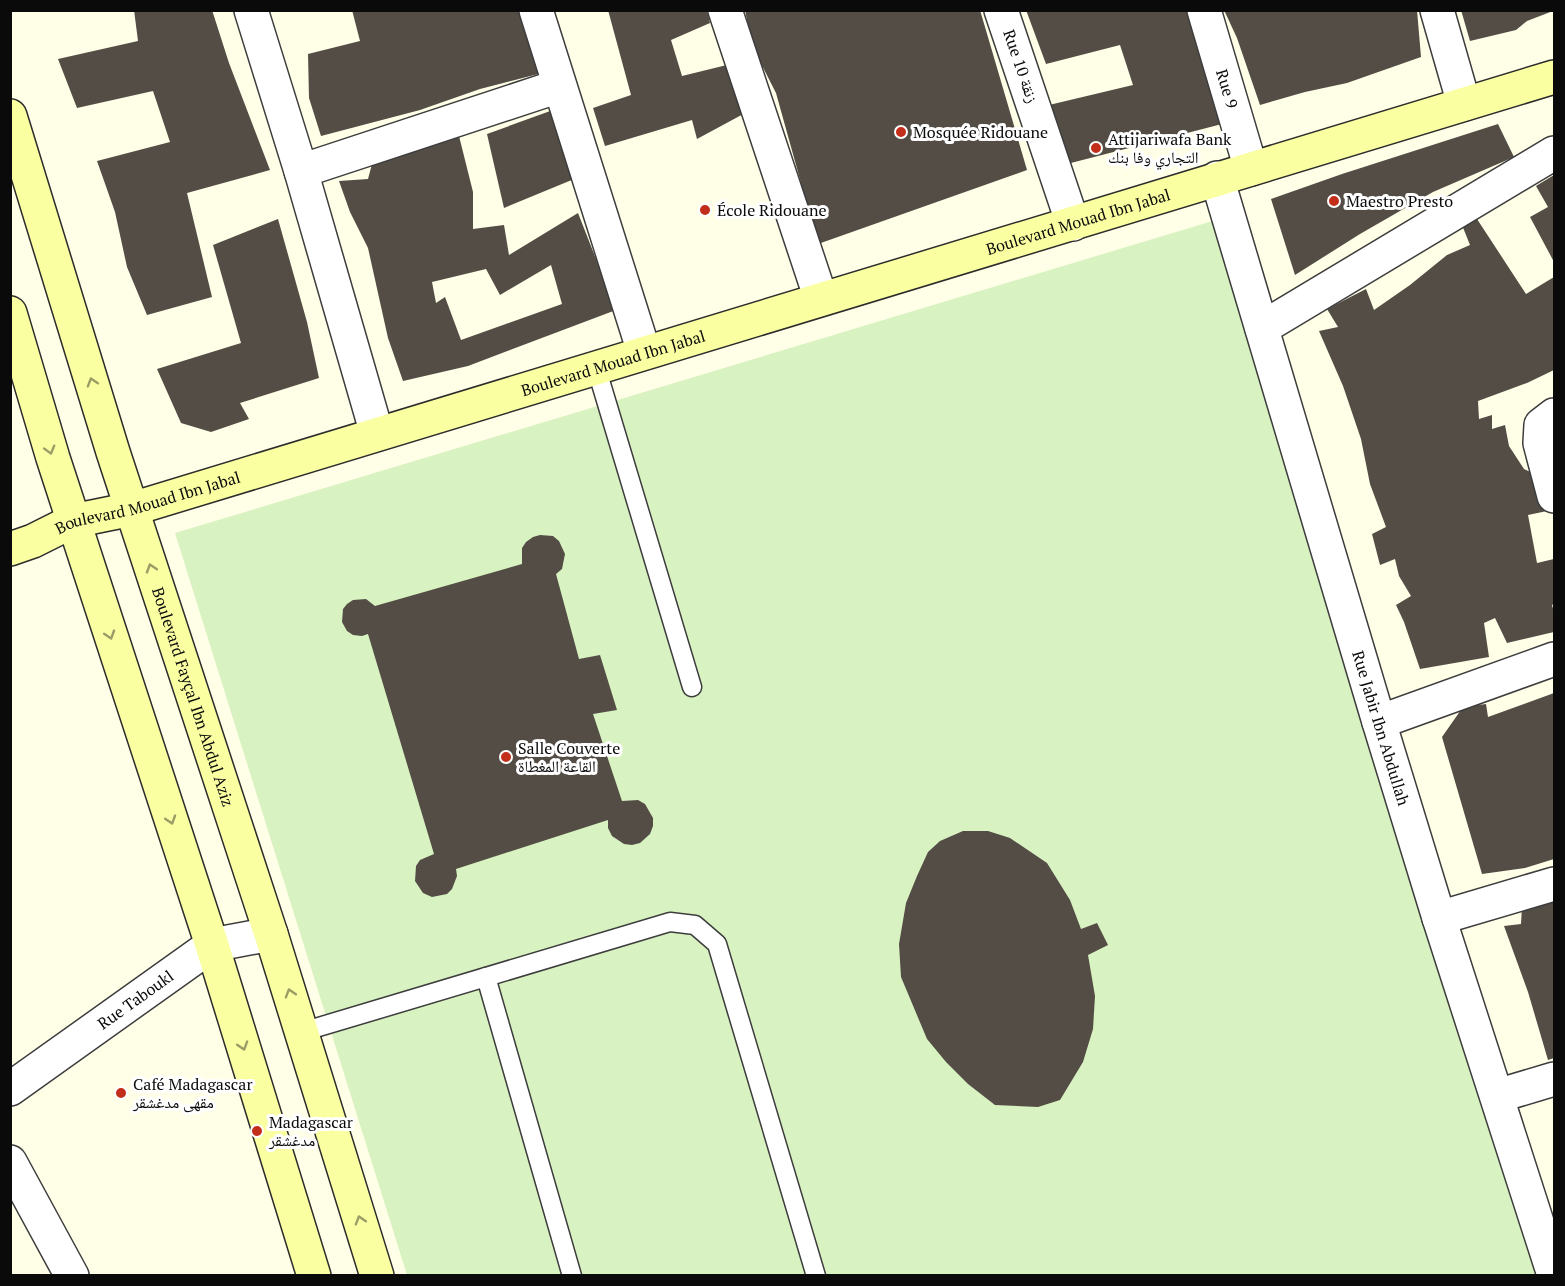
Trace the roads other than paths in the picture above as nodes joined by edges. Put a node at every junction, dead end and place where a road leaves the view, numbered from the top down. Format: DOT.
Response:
graph roads {
  1 [pos="536,10"];
  2 [pos="725,10"];
  3 [pos="1001,10"];
  4 [pos="1204,10"];
  5 [pos="1437,10"];
  6 [pos="253,11"];
  7 [pos="1554,77"];
  8 [pos="559,86"];
  9 [pos="1464,104"];
  10 [pos="10,116"];
  11 [pos="1554,153"];
  12 [pos="1251,169"];
  13 [pos="301,171"];
  14 [pos="1217,178"];
  15 [pos="1073,224"];
  16 [pos="821,299"];
  17 [pos="10,313"];
  18 [pos="1262,328"];
  19 [pos="644,352"];
  20 [pos="596,367"];
  21 [pos="1554,415"];
  22 [pos="377,434"];
  23 [pos="1554,496"];
  24 [pos="132,509"];
  25 [pos="73,521"];
  26 [pos="10,549"];
  27 [pos="1554,659"];
  28 [pos="692,687"];
  29 [pos="1379,722"];
  30 [pos="1554,884"];
  31 [pos="1440,918"];
  32 [pos="271,934"];
  33 [pos="212,945"];
  34 [pos="486,977"];
  35 [pos="302,1032"];
  36 [pos="1554,1079"];
  37 [pos="12,1083"];
  38 [pos="1497,1096"];
  39 [pos="10,1162"];
  40 [pos="72,1275"];
  41 [pos="314,1275"];
  42 [pos="377,1275"];
  43 [pos="572,1275"];
  44 [pos="816,1275"];
  45 [pos="1554,1275"];
  1 -- 8 [label="street"];
  2 -- 16 [label="street"];
  3 -- 15 [label="street, Rue 10 زنقة"];
  4 -- 12 [label="street, Rue 9"];
  5 -- 9 [label="street"];
  6 -- 13 [label="street"];
  7 -- 9 [label="main road, Boulevard Mouad Ibn Jabal"];
  8 -- 13 [label="street"];
  8 -- 19 [label="street"];
  9 -- 12 [label="main road, Boulevard Mouad Ibn Jabal"];
  24 -- 10 [label="main road, Boulevard Fayçal Ibn Abdul Aziz, one-way"];
  11 -- 18 [label="street"];
  12 -- 14 [label="main road, Boulevard Mouad Ibn Jabal"];
  13 -- 22 [label="street"];
  14 -- 15 [label="main road, Boulevard Mouad Ibn Jabal"];
  14 -- 18 [label="street, Rue Jabir Ibn Abdullah"];
  15 -- 16 [label="main road, Boulevard Mouad Ibn Jabal"];
  16 -- 19 [label="main road, Boulevard Mouad Ibn Jabal"];
  17 -- 25 [label="main road, one-way"];
  18 -- 29 [label="street, Rue Jabir Ibn Abdullah"];
  19 -- 20 [label="main road, Boulevard Mouad Ibn Jabal"];
  20 -- 22 [label="main road, Boulevard Mouad Ibn Jabal"];
  20 -- 28 [label="lane"];
  21 -- 23 [label="street"];
  22 -- 24 [label="main road, Boulevard Mouad Ibn Jabal"];
  24 -- 25 [label="main road, Boulevard Mouad Ibn Jabal"];
  32 -- 24 [label="main road, Boulevard Fayçal Ibn Abdul Aziz, one-way"];
  25 -- 26 [label="main road, Boulevard Mouad Ibn Jabal"];
  25 -- 33 [label="main road, one-way"];
  27 -- 29 [label="street"];
  29 -- 31 [label="street, Rue Jabir Ibn Abdullah"];
  30 -- 31 [label="street"];
  31 -- 38 [label="street, Rue Jabir Ibn Abdullah"];
  32 -- 33 [label="street, Rue Taboukl"];
  35 -- 32 [label="main road, Boulevard Fayçal Ibn Abdul Aziz, one-way"];
  33 -- 37 [label="street, Rue Taboukl"];
  33 -- 41 [label="main road, one-way"];
  34 -- 35 [label="lane"];
  34 -- 43 [label="lane"];
  34 -- 44 [label="lane"];
  42 -- 35 [label="main road, Boulevard Fayçal Ibn Abdul Aziz, one-way"];
  36 -- 38 [label="street"];
  38 -- 45 [label="street, Rue Jabir Ibn Abdullah"];
  39 -- 40 [label="street"];
}
